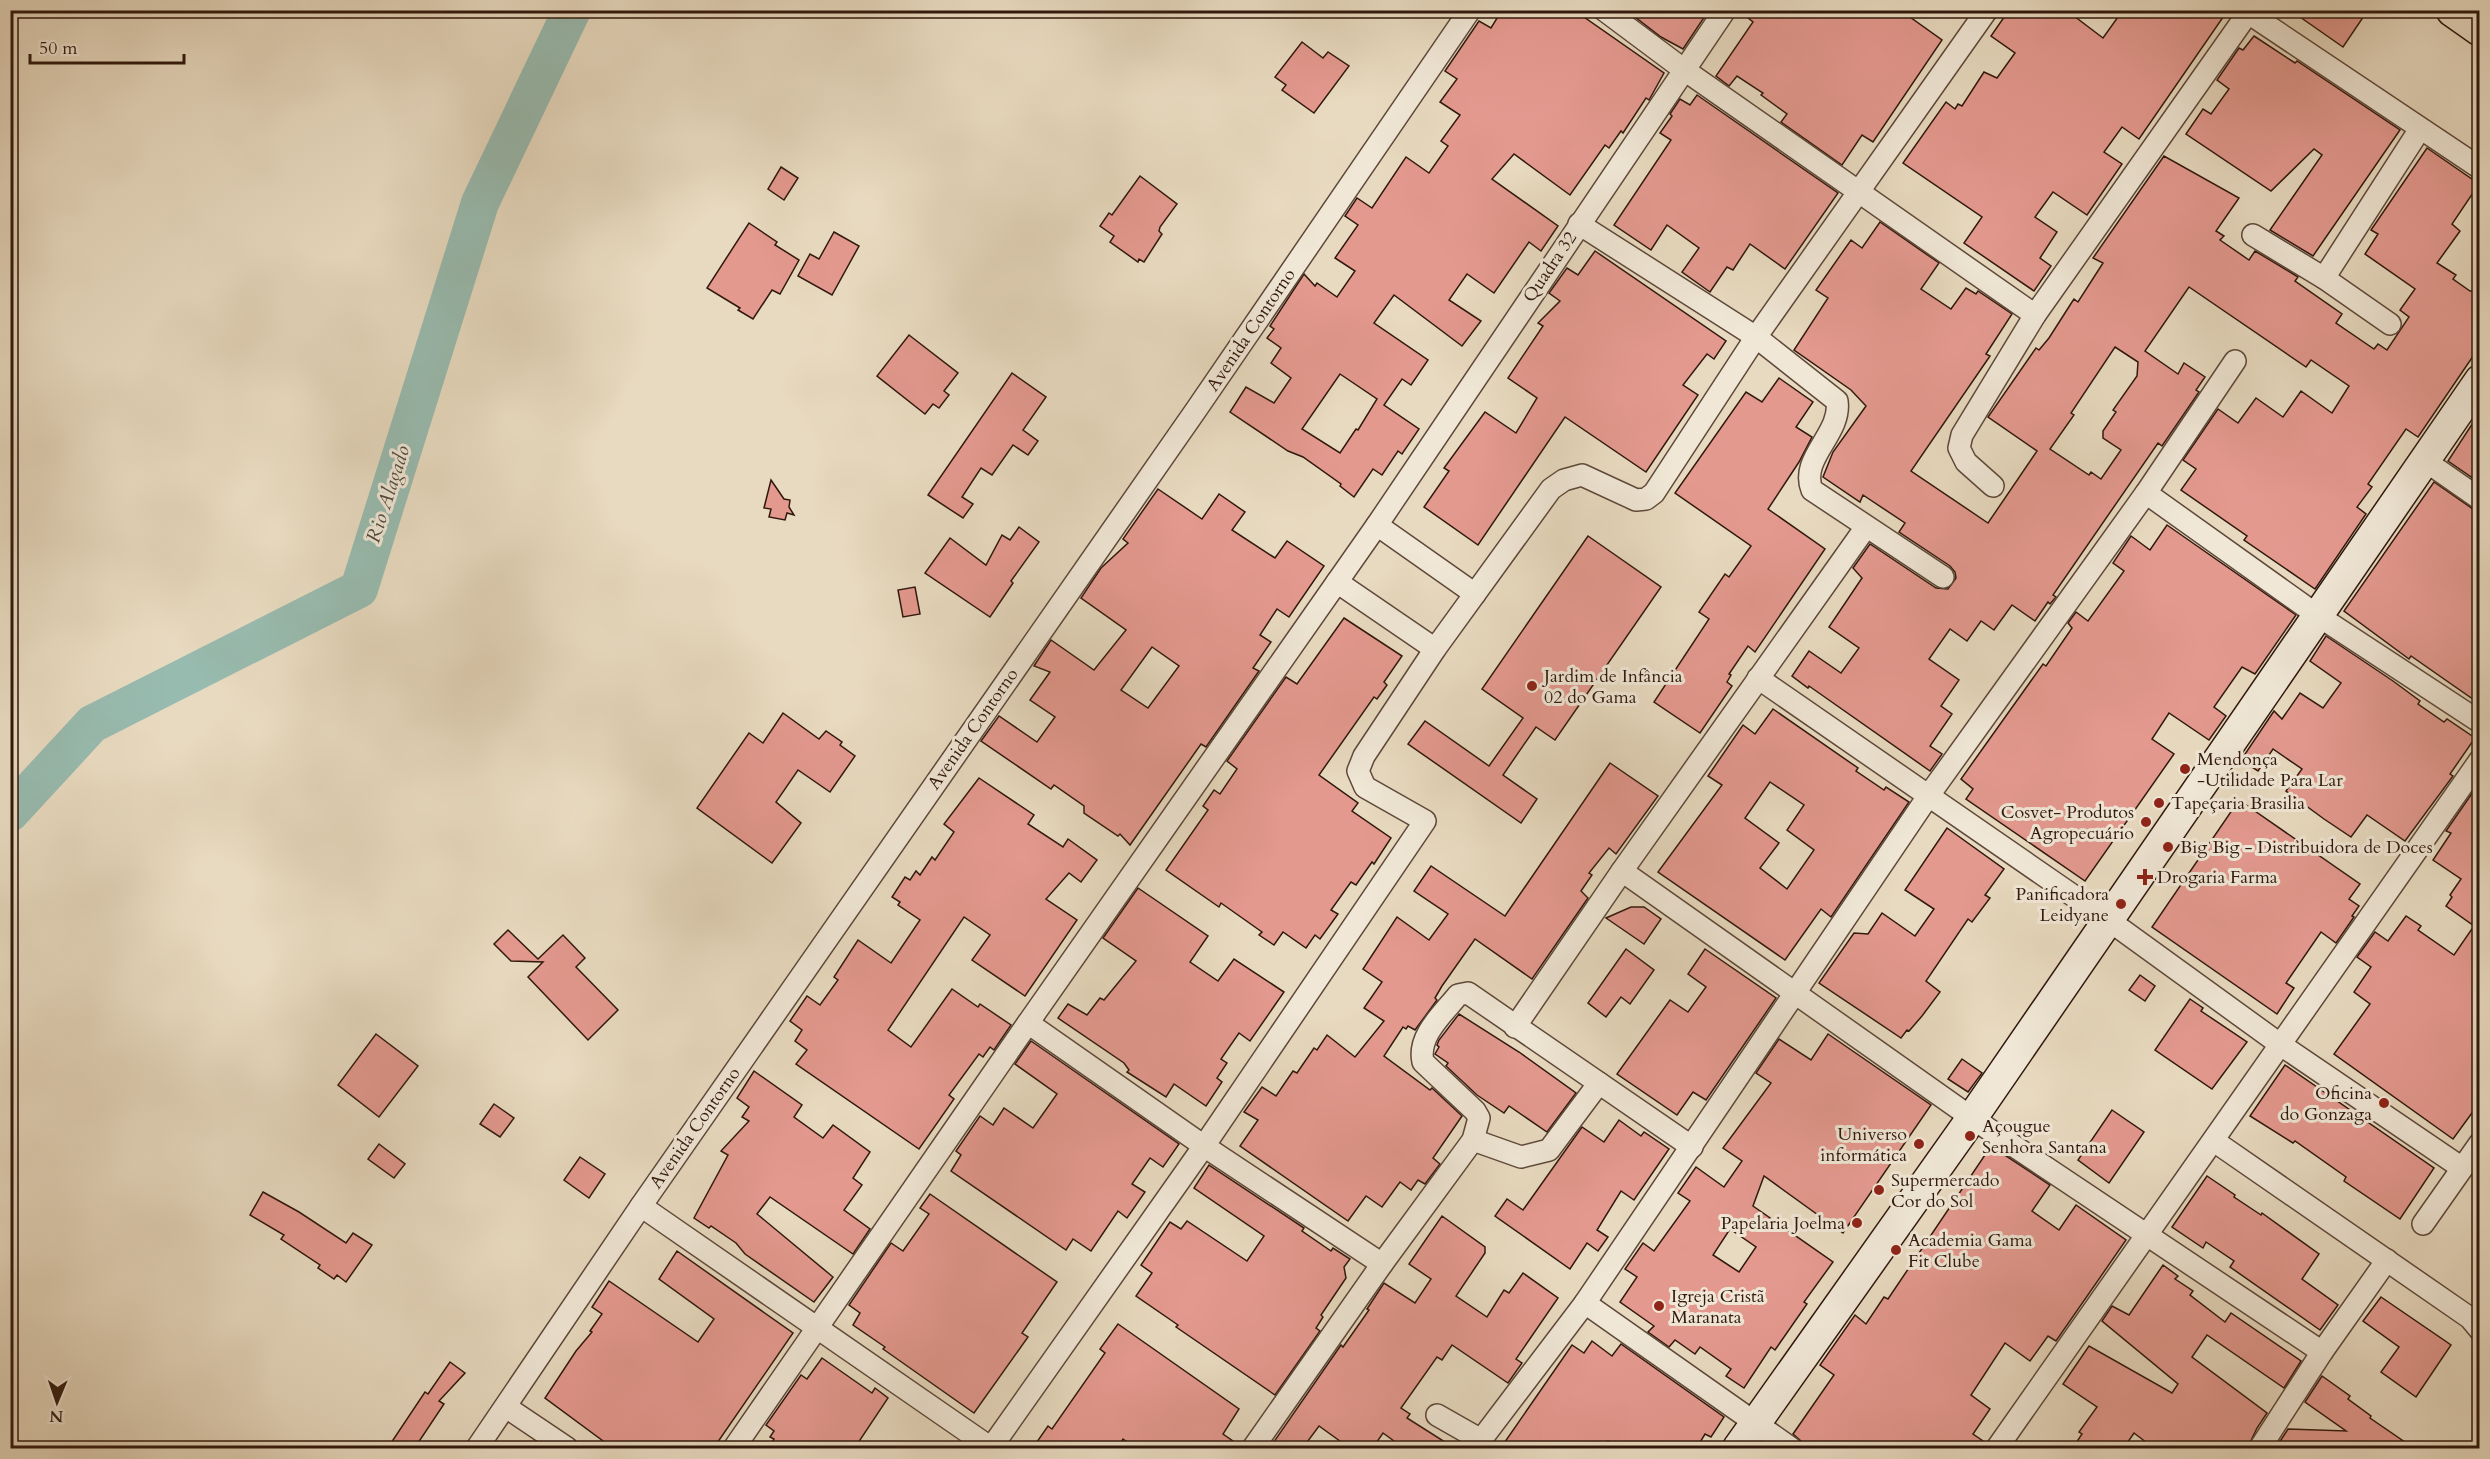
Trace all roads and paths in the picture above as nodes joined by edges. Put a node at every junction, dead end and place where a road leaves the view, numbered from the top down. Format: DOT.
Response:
graph roads {
  1 [pos="1470,10"];
  2 [pos="1604,10"];
  3 [pos="1725,10"];
  4 [pos="1987,10"];
  5 [pos="2453,10"];
  6 [pos="2246,12"];
  7 [pos="2480,29"];
  8 [pos="1683,69"];
  9 [pos="2420,129"];
  10 [pos="2480,168"];
  11 [pos="1859,193"];
  12 [pos="1580,224"];
  13 [pos="2253,235"];
  14 [pos="2324,278"];
  15 [pos="2035,315"];
  16 [pos="2390,324"];
  17 [pos="1756,337"];
  18 [pos="2235,361"];
  19 [pos="2480,380"];
  20 [pos="2424,460"];
  21 [pos="1993,486"];
  22 [pos="2146,493"];
  23 [pos="2480,499"];
  24 [pos="1377,525"];
  25 [pos="1866,527"];
  26 [pos="1942,577"];
  27 [pos="1337,582"];
  28 [pos="1475,594"];
  29 [pos="2317,615"];
  30 [pos="1435,649"];
  31 [pos="1758,678"];
  32 [pos="2480,722"];
  33 [pos="2480,760"];
  34 [pos="1929,795"];
  35 [pos="1622,871"];
  36 [pos="2107,919"];
  37 [pos="1796,995"];
  38 [pos="1028,1023"];
  39 [pos="1515,1027"];
  40 [pos="2281,1045"];
  41 [pos="1599,1083"];
  42 [pos="1972,1118"];
  43 [pos="1473,1140"];
  44 [pos="2214,1141"];
  45 [pos="2480,1143"];
  46 [pos="1204,1146"];
  47 [pos="1692,1147"];
  48 [pos="2462,1168"];
  49 [pos="641,1206"];
  50 [pos="2422,1224"];
  51 [pos="2147,1235"];
  52 [pos="2387,1260"];
  53 [pos="1382,1264"];
  54 [pos="1585,1304"];
  55 [pos="817,1328"];
  56 [pos="2480,1330"];
  57 [pos="2322,1352"];
  58 [pos="506,1407"];
  59 [pos="1437,1415"];
  60 [pos="1754,1424"];
  61 [pos="1486,1444"];
  62 [pos="477,1449"];
  63 [pos="567,1449"];
  64 [pos="734,1449"];
  65 [pos="991,1449"];
  66 [pos="1252,1449"];
  67 [pos="1737,1449"];
  68 [pos="1791,1449"];
  69 [pos="1997,1449"];
  70 [pos="2259,1449"];
  1 -- 49 [label="street, Avenida Contorno"];
  2 -- 8 [label="street"];
  3 -- 8 [label="street, Quadra 32"];
  4 -- 11 [label="street"];
  5 -- 7 [label="main road"];
  6 -- 9 [label="street"];
  6 -- 15 [label="street"];
  8 -- 11 [label="street"];
  8 -- 12 [label="street, Quadra 32"];
  9 -- 10 [label="street"];
  9 -- 14 [label="street"];
  11 -- 15 [label="street"];
  11 -- 17 [label="street"];
  12 -- 17 [label="street"];
  12 -- 24 [label="street, Quadra 32"];
  13 -- 14 [label="street"];
  14 -- 16 [label="street"];
  15 -- 21 [label="street"];
  17 -- 25 [label="street"];
  17 -- 28 [label="street"];
  18 -- 22 [label="street"];
  19 -- 20 [label="street"];
  20 -- 23 [label="street"];
  20 -- 29 [label="street"];
  22 -- 29 [label="street"];
  22 -- 34 [label="street"];
  24 -- 27 [label="street, Quadra 32"];
  24 -- 28 [label="street"];
  25 -- 26 [label="street"];
  25 -- 31 [label="street"];
  27 -- 30 [label="street"];
  27 -- 38 [label="street, Quadra 32"];
  28 -- 30 [label="street"];
  29 -- 32 [label="street"];
  29 -- 36 [label="street"];
  30 -- 46 [label="street"];
  31 -- 34 [label="street"];
  31 -- 35 [label="street"];
  33 -- 40 [label="street"];
  34 -- 36 [label="street"];
  34 -- 37 [label="street"];
  35 -- 37 [label="street"];
  35 -- 39 [label="street"];
  36 -- 40 [label="street"];
  36 -- 42 [label="street"];
  37 -- 42 [label="street"];
  37 -- 47 [label="street"];
  38 -- 46 [label="street"];
  38 -- 55 [label="street, Quadra 32"];
  39 -- 41 [label="street"];
  39 -- 43 [label="street"];
  40 -- 44 [label="street"];
  40 -- 48 [label="street"];
  41 -- 43 [label="street"];
  41 -- 47 [label="street"];
  42 -- 51 [label="street"];
  42 -- 60 [label="street"];
  43 -- 53 [label="street"];
  44 -- 51 [label="street"];
  44 -- 52 [label="street"];
  45 -- 48 [label="street"];
  46 -- 53 [label="street"];
  46 -- 65 [label="street"];
  47 -- 54 [label="street"];
  48 -- 50 [label="street"];
  49 -- 55 [label="street"];
  49 -- 58 [label="street, Avenida Contorno"];
  51 -- 57 [label="street"];
  51 -- 69 [label="street"];
  52 -- 56 [label="street"];
  52 -- 57 [label="street"];
  53 -- 66 [label="street"];
  54 -- 60 [label="street"];
  54 -- 61 [label="street"];
  55 -- 64 [label="street, Quadra 32"];
  55 -- 65 [label="street"];
  57 -- 70 [label="street"];
  58 -- 62 [label="street, Avenida Contorno"];
  58 -- 63 [label="street"];
  59 -- 61 [label="street"];
  60 -- 67 [label="street"];
  60 -- 68 [label="street"];
}
